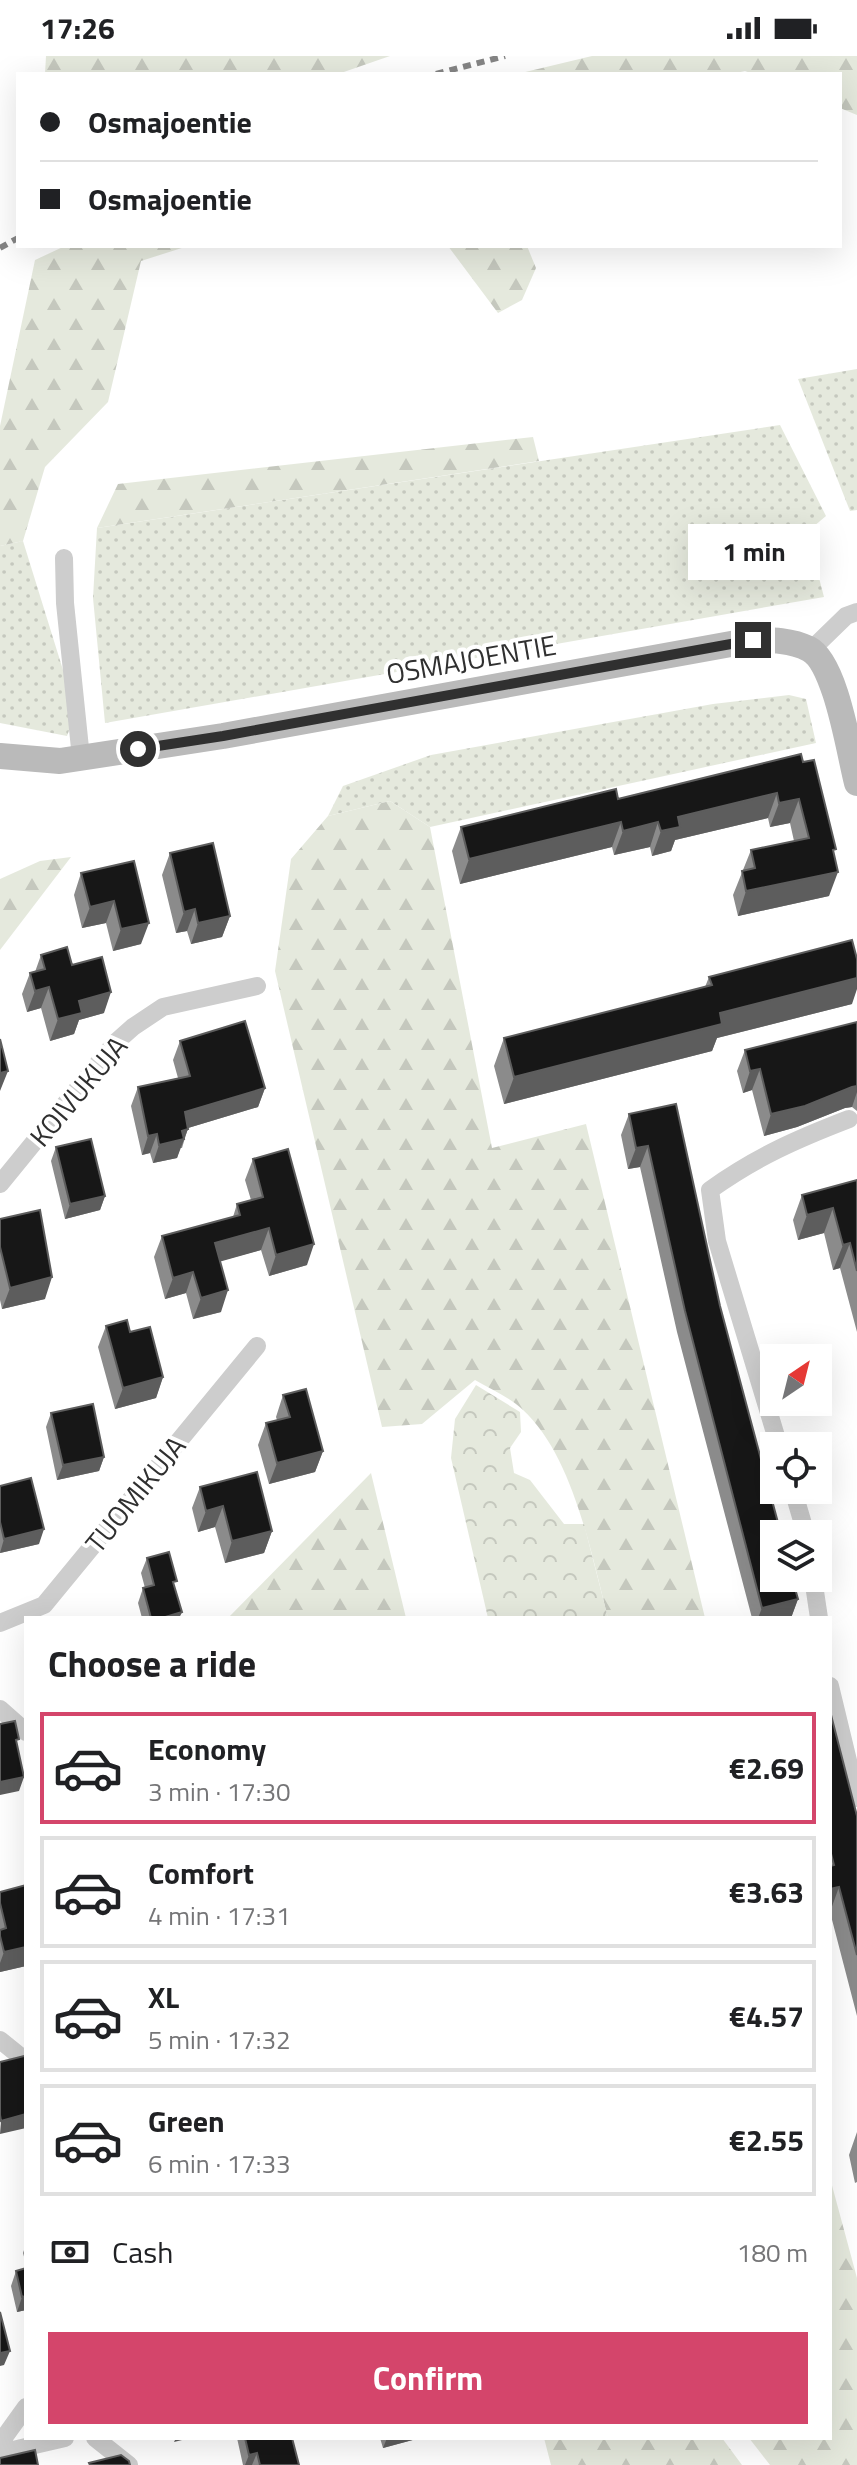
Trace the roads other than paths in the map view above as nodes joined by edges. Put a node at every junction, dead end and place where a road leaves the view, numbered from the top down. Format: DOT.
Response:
graph roads {
  1 [pos="64,558"];
  2 [pos="857,612"];
  3 [pos="811,650"];
  4 [pos="0,756"];
  5 [pos="81,758"];
  6 [pos="857,783"];
  7 [pos="257,986"];
  8 [pos="849,1119"];
  9 [pos="0,1184"];
  10 [pos="257,1346"];
  11 [pos="775,1432"];
  12 [pos="815,1592"];
  13 [pos="819,1616"];
  14 [pos="0,1623"];
  15 [pos="832,1699"];
  16 [pos="0,1709"];
  17 [pos="24,1730"];
  18 [pos="857,1798"];
  19 [pos="0,2040"];
  20 [pos="24,2059"];
  21 [pos="24,2410"];
  22 [pos="56,2440"];
  23 [pos="98,2440"];
  24 [pos="0,2443"];
  25 [pos="0,2453"];
  26 [pos="129,2465"];
  1 -- 5 [label="street"];
  2 -- 3 [label="street"];
  3 -- 5 [label="street, OSMAJOENTIE"];
  3 -- 6 [label="street"];
  4 -- 5 [label="street, OSMAJOENTIE"];
  7 -- 9 [label="street, KOIVUKUJA"];
  8 -- 11 [label="street"];
  10 -- 14 [label="street, TUOMIKUJA"];
  12 -- 13 [label="street"];
  15 -- 18 [label="street"];
  16 -- 17 [label="street"];
  19 -- 20 [label="street"];
  21 -- 24 [label="street"];
  22 -- 25 [label="street"];
  23 -- 26 [label="street"];
}
